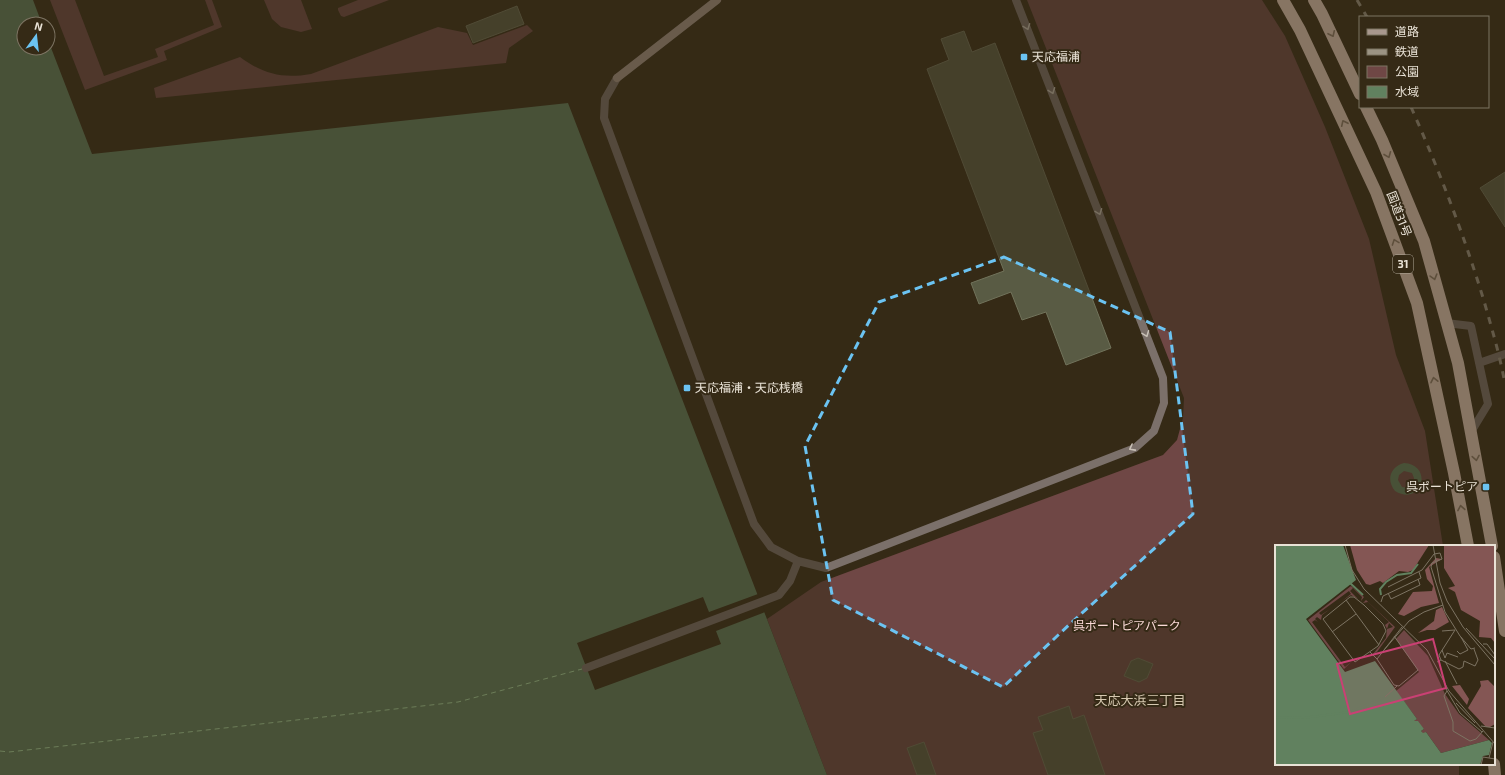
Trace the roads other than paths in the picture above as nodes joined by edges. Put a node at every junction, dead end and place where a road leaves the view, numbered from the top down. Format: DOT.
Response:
graph roads {
  1 [pos="716,0"];
  2 [pos="1016,0"];
  3 [pos="1283,0"];
  4 [pos="1314,0"];
  5 [pos="1359,92"];
  6 [pos="1366,108"];
  7 [pos="1446,323"];
  8 [pos="1505,354"];
  9 [pos="1479,363"];
  10 [pos="1471,432"];
  11 [pos="1468,545"];
  12 [pos="1492,545"];
  13 [pos="798,561"];
  14 [pos="1495,564"];
  15 [pos="1505,631"];
  16 [pos="586,668"];
  17 [pos="1494,765"];
  18 [pos="1495,775"];
  1 -- 13 [label="street"];
  2 -- 13 [label="street, one-way"];
  11 -- 3 [label="highway, 国道31号 / 31, one-way"];
  4 -- 5 [label="highway, one-way"];
  6 -- 7 [label="highway, 国道31号 / 31, one-way"];
  7 -- 9 [label="street"];
  7 -- 10 [label="highway, 国道31号 / 31"];
  8 -- 9 [label="street"];
  9 -- 10 [label="street"];
  10 -- 12 [label="highway, 国道31号 / 31, one-way"];
  13 -- 16 [label="street"];
  14 -- 15 [label="highway"];
  17 -- 18 [label="highway"];
}
